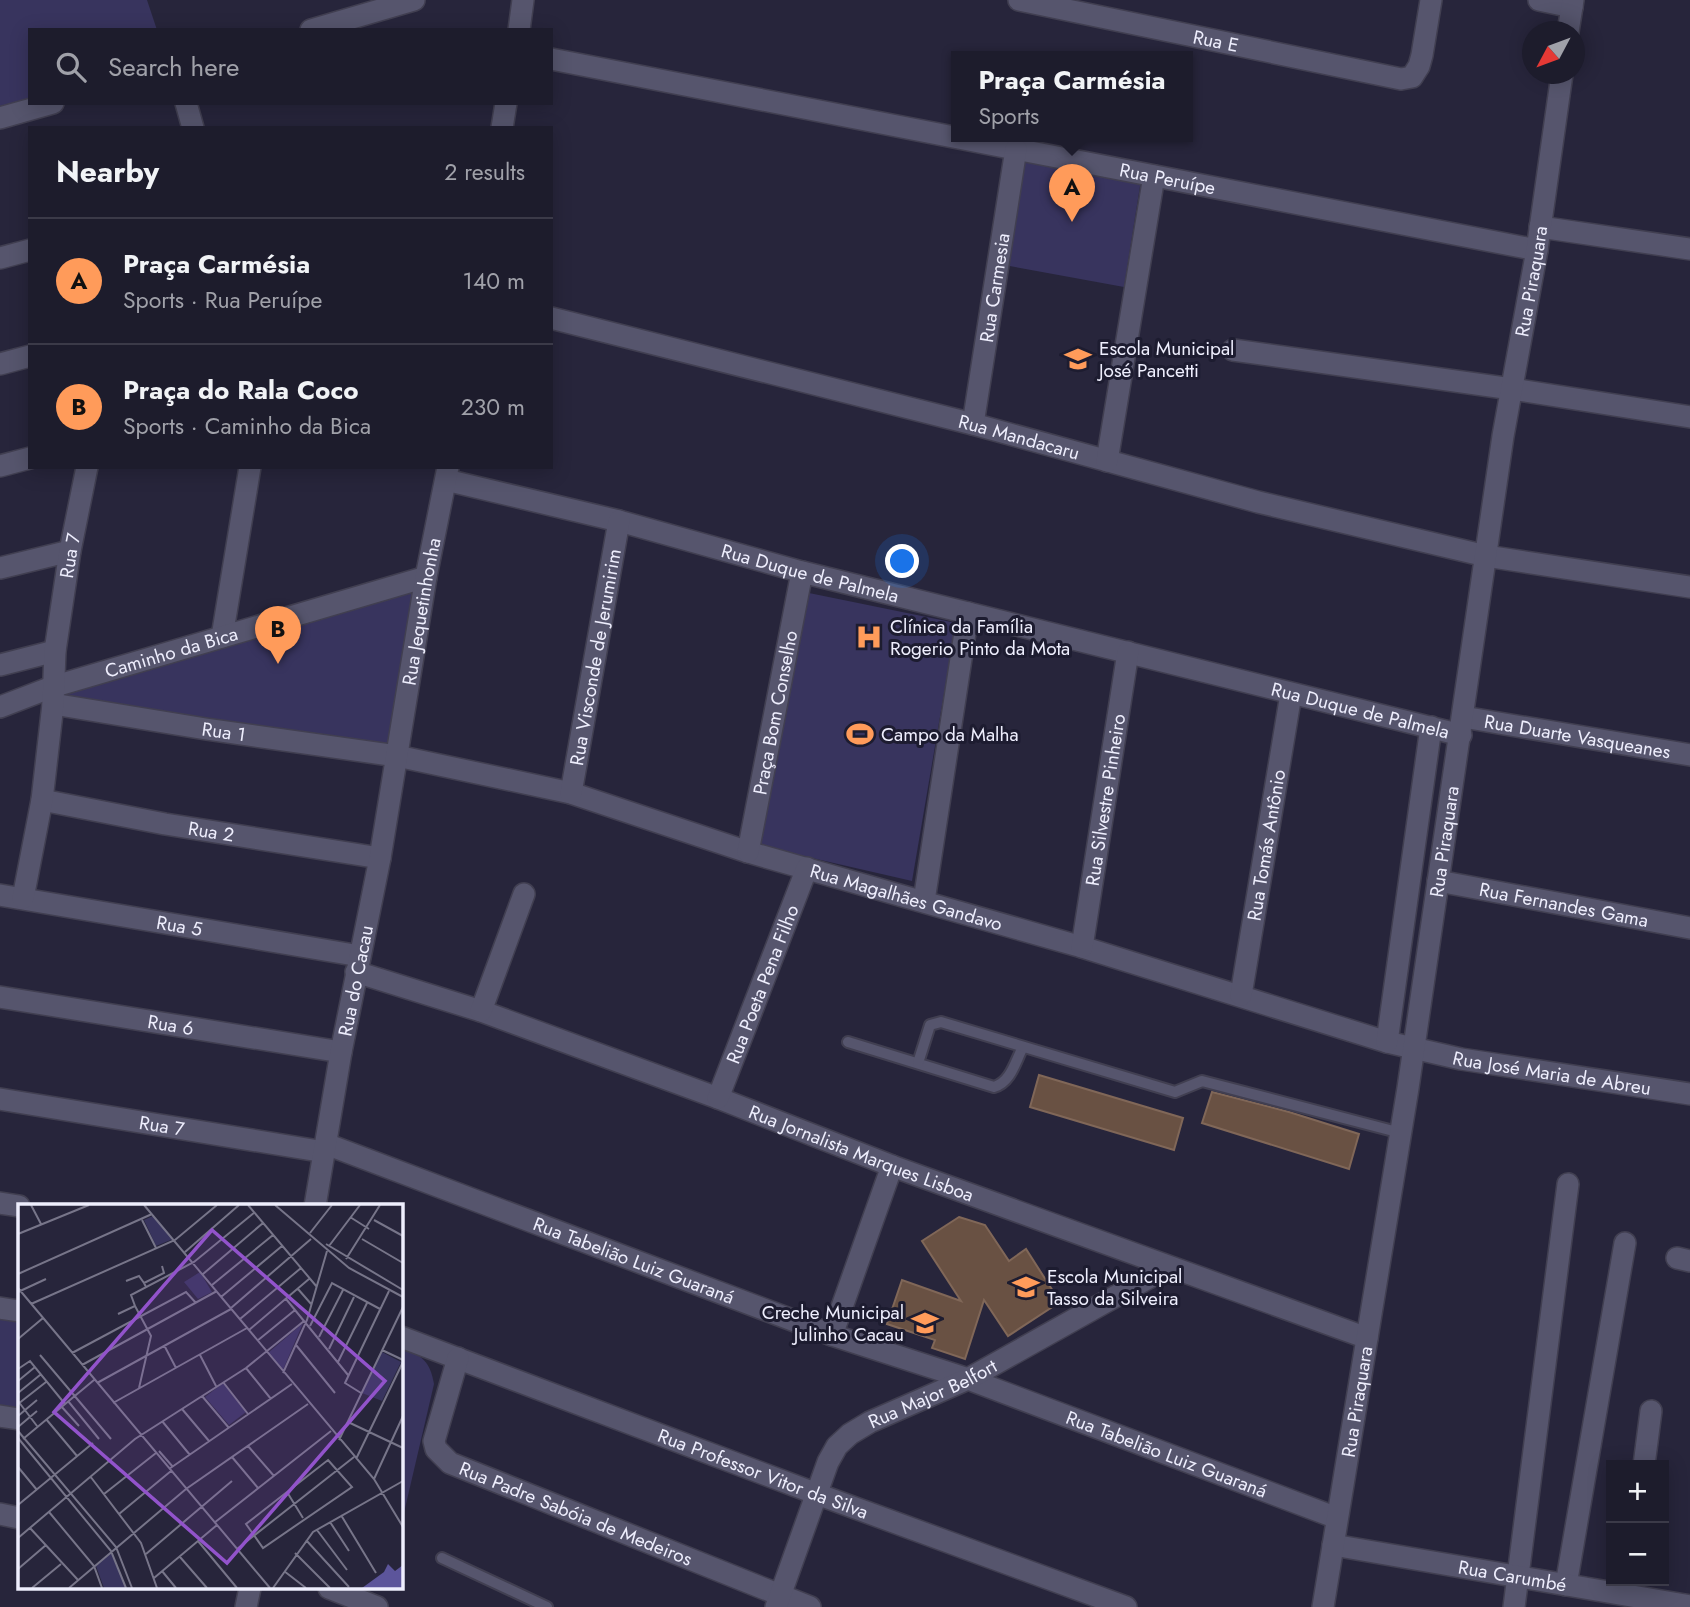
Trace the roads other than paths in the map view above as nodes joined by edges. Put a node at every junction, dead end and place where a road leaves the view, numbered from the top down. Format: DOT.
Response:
graph roads {
  1 [pos="414,0"];
  2 [pos="523,0"];
  3 [pos="1019,0"];
  4 [pos="1431,0"];
  5 [pos="1539,0"];
  6 [pos="1043,2"];
  7 [pos="388,3"];
  8 [pos="1572,4"];
  9 [pos="317,28"];
  10 [pos="519,28"];
  11 [pos="553,60"];
  12 [pos="1561,84"];
  13 [pos="46,105"];
  14 [pos="187,105"];
  15 [pos="506,105"];
  16 [pos="0,118"];
  17 [pos="192,126"];
  18 [pos="502,126"];
  19 [pos="951,137"];
  20 [pos="979,142"];
  21 [pos="1016,149"];
  22 [pos="1154,176"];
  23 [pos="1540,227"];
  24 [pos="1690,249"];
  25 [pos="1537,250"];
  26 [pos="28,251"];
  27 [pos="0,258"];
  28 [pos="553,319"];
  29 [pos="1233,350"];
  30 [pos="28,357"];
  31 [pos="0,364"];
  32 [pos="1512,389"];
  33 [pos="1690,417"];
  34 [pos="973,424"];
  35 [pos="28,459"];
  36 [pos="1107,461"];
  37 [pos="0,466"];
  38 [pos="87,469"];
  39 [pos="250,469"];
  40 [pos="447,474"];
  41 [pos="619,521"];
  42 [pos="70,551"];
  43 [pos="1486,556"];
  44 [pos="0,568"];
  45 [pos="802,572"];
  46 [pos="426,577"];
  47 [pos="1690,587"];
  48 [pos="968,613"];
  49 [pos="222,637"];
  50 [pos="55,651"];
  51 [pos="1128,652"];
  52 [pos="0,665"];
  53 [pos="1291,694"];
  54 [pos="52,695"];
  55 [pos="0,708"];
  56 [pos="1462,726"];
  57 [pos="1430,727"];
  58 [pos="1690,755"];
  59 [pos="397,756"];
  60 [pos="571,793"];
  61 [pos="42,800"];
  62 [pos="748,852"];
  63 [pos="380,858"];
  64 [pos="807,868"];
  65 [pos="1438,881"];
  66 [pos="524,894"];
  67 [pos="0,895"];
  68 [pos="23,898"];
  69 [pos="924,901"];
  70 [pos="1690,928"];
  71 [pos="1082,947"];
  72 [pos="358,964"];
  73 [pos="1241,995"];
  74 [pos="0,997"];
  75 [pos="481,1011"];
  76 [pos="848,1042"];
  77 [pos="1387,1042"];
  78 [pos="1023,1047"];
  79 [pos="1414,1049"];
  80 [pos="341,1052"];
  81 [pos="918,1063"];
  82 [pos="1690,1094"];
  83 [pos="718,1098"];
  84 [pos="0,1099"];
  85 [pos="1401,1133"];
  86 [pos="326,1148"];
  87 [pos="892,1166"];
  88 [pos="1568,1184"];
  89 [pos="0,1203"];
  90 [pos="315,1204"];
  91 [pos="18,1206"];
  92 [pos="1625,1243"];
  93 [pos="1168,1267"];
  94 [pos="0,1308"];
  95 [pos="18,1311"];
  96 [pos="832,1335"];
  97 [pos="402,1337"];
  98 [pos="1367,1338"];
  99 [pos="458,1358"];
  100 [pos="968,1379"];
  101 [pos="1651,1411"];
  102 [pos="0,1416"];
  103 [pos="18,1419"];
  104 [pos="1645,1460"];
  105 [pos="817,1494"];
  106 [pos="0,1514"];
  107 [pos="18,1517"];
  108 [pos="1338,1518"];
  109 [pos="1333,1545"];
  110 [pos="442,1558"];
  111 [pos="1520,1577"];
  112 [pos="1566,1585"];
  113 [pos="1626,1588"];
  114 [pos="334,1590"];
  115 [pos="1596,1599"];
  116 [pos="778,1601"];
  117 [pos="1690,1606"];
  118 [pos="377,1607"];
  119 [pos="547,1607"];
  120 [pos="810,1607"];
  121 [pos="1126,1607"];
  122 [pos="1323,1607"];
  123 [pos="1514,1607"];
  1 -- 7 [label="street"];
  2 -- 10 [label="street"];
  3 -- 6 [label="street, Rua E"];
  4 -- 6 [label="street, Rua E"];
  5 -- 8 [label="street"];
  7 -- 9 [label="street"];
  11 -- 19 [label="street, Rua Peruípe"];
  12 -- 23 [label="street, Rua Piraquara"];
  13 -- 16 [label="street"];
  14 -- 17 [label="street"];
  15 -- 18 [label="street"];
  20 -- 21 [label="street, Rua Peruípe"];
  21 -- 22 [label="street, Rua Peruípe"];
  21 -- 34 [label="street, Rua Carmesia"];
  22 -- 25 [label="street, Rua Peruípe"];
  22 -- 36 [label="street"];
  23 -- 24 [label="street"];
  23 -- 25 [label="street, Rua Piraquara"];
  25 -- 32 [label="street, Rua Piraquara"];
  26 -- 27 [label="street"];
  28 -- 34 [label="street, Rua Mandacaru"];
  29 -- 32 [label="street"];
  30 -- 31 [label="street"];
  32 -- 33 [label="street"];
  32 -- 43 [label="street, Rua Piraquara"];
  34 -- 36 [label="street, Rua Mandacaru"];
  35 -- 37 [label="street"];
  36 -- 43 [label="street, Rua Mandacaru"];
  38 -- 42 [label="street, Rua 7"];
  39 -- 49 [label="street"];
  40 -- 41 [label="street, Rua Duque de Palmela"];
  40 -- 46 [label="street, Rua Jequetinhonha"];
  41 -- 45 [label="street, Rua Duque de Palmela"];
  41 -- 60 [label="street, Rua Visconde de Jerumirim"];
  42 -- 44 [label="street"];
  42 -- 50 [label="street, Rua 7"];
  43 -- 47 [label="street, Rua Mandacaru"];
  43 -- 56 [label="street, Rua Piraquara"];
  45 -- 48 [label="street, Rua Duque de Palmela"];
  45 -- 62 [label="street, Praça Bom Conselho"];
  46 -- 49 [label="street, Caminho da Bica"];
  46 -- 59 [label="street, Rua Jequetinhonha"];
  48 -- 51 [label="street, Rua Duque de Palmela"];
  48 -- 69 [label="street"];
  49 -- 54 [label="street, Caminho da Bica"];
  50 -- 52 [label="street"];
  50 -- 54 [label="street, Rua 7"];
  51 -- 53 [label="street, Rua Duque de Palmela"];
  51 -- 71 [label="street, Rua Silvestre Pinheiro"];
  53 -- 57 [label="street, Rua Duque de Palmela"];
  53 -- 73 [label="street, Rua Tomás Antônio"];
  54 -- 55 [label="street, Caminho da Bica"];
  54 -- 59 [label="street, Rua 1"];
  54 -- 61 [label="street, Rua 7"];
  56 -- 57 [label="street, Rua Duque de Palmela"];
  56 -- 58 [label="street, Rua Duarte Vasqueanes"];
  56 -- 65 [label="street, Rua Piraquara"];
  57 -- 77 [label="street"];
  59 -- 60 [label="street, Rua Magalhães Gandavo"];
  59 -- 63 [label="street, Rua do Cacau"];
  60 -- 62 [label="street, Rua Magalhães Gandavo"];
  61 -- 63 [label="street, Rua 2"];
  61 -- 68 [label="street, Rua 7"];
  62 -- 64 [label="street, Rua Magalhães Gandavo"];
  63 -- 72 [label="street, Rua do Cacau"];
  64 -- 69 [label="street, Rua Magalhães Gandavo"];
  64 -- 83 [label="street, Rua Poeta Pena Filho"];
  65 -- 70 [label="street, Rua Fernandes Gama"];
  65 -- 79 [label="street, Rua Piraquara"];
  66 -- 75 [label="street"];
  67 -- 68 [label="street, Rua 5"];
  68 -- 72 [label="street, Rua 5"];
  69 -- 71 [label="street, Rua Magalhães Gandavo"];
  71 -- 73 [label="street, Rua Magalhães Gandavo"];
  72 -- 75 [label="street, Rua Jornalista Marques Lisboa"];
  72 -- 80 [label="street, Rua do Cacau"];
  73 -- 77 [label="street, Rua Magalhães Gandavo"];
  74 -- 80 [label="street, Rua 6"];
  75 -- 83 [label="street, Rua Jornalista Marques Lisboa"];
  76 -- 81 [label="lane"];
  77 -- 79 [label="street, Rua Magalhães Gandavo"];
  78 -- 81 [label="lane"];
  78 -- 81 [label="lane"];
  78 -- 85 [label="lane"];
  79 -- 82 [label="street, Rua José Maria de Abreu"];
  79 -- 85 [label="street, Rua Piraquara"];
  80 -- 86 [label="street, Rua do Cacau"];
  83 -- 87 [label="street, Rua Jornalista Marques Lisboa"];
  84 -- 86 [label="street, Rua 7"];
  85 -- 98 [label="street, Rua Piraquara"];
  86 -- 90 [label="street, Rua do Cacau"];
  86 -- 96 [label="street, Rua Tabelião Luiz Guaraná"];
  87 -- 93 [label="street, Rua Jornalista Marques Lisboa"];
  87 -- 96 [label="street"];
  88 -- 111 [label="street"];
  89 -- 91 [label="street"];
  92 -- 112 [label="street"];
  93 -- 98 [label="street, Rua Jornalista Marques Lisboa"];
  93 -- 100 [label="street, Rua Major Belfort"];
  94 -- 95 [label="street"];
  96 -- 100 [label="street, Rua Tabelião Luiz Guaraná"];
  97 -- 99 [label="street, Rua Professor Vitor da Silva"];
  98 -- 108 [label="street, Rua Piraquara"];
  99 -- 105 [label="street, Rua Professor Vitor da Silva"];
  99 -- 116 [label="street, Rua Padre Sabóia de Medeiros"];
  100 -- 105 [label="street, Rua Major Belfort"];
  100 -- 108 [label="street, Rua Tabelião Luiz Guaraná"];
  101 -- 104 [label="street"];
  102 -- 103 [label="street"];
  105 -- 116 [label="street, Rua Major Belfort"];
  105 -- 121 [label="street, Rua Professor Vitor da Silva"];
  106 -- 107 [label="street"];
  108 -- 109 [label="street, Rua Piraquara"];
  109 -- 111 [label="street, Rua Carumbé"];
  109 -- 122 [label="street, Rua Piraquara"];
  110 -- 119 [label="lane"];
  111 -- 112 [label="street, Rua Carumbé"];
  111 -- 123 [label="street"];
  112 -- 115 [label="street, Rua Carumbé"];
  113 -- 115 [label="street, Rua Carumbé"];
  113 -- 117 [label="street, Rua Carumbé"];
  114 -- 118 [label="street"];
  116 -- 120 [label="street, Rua Padre Sabóia de Medeiros"];
}
